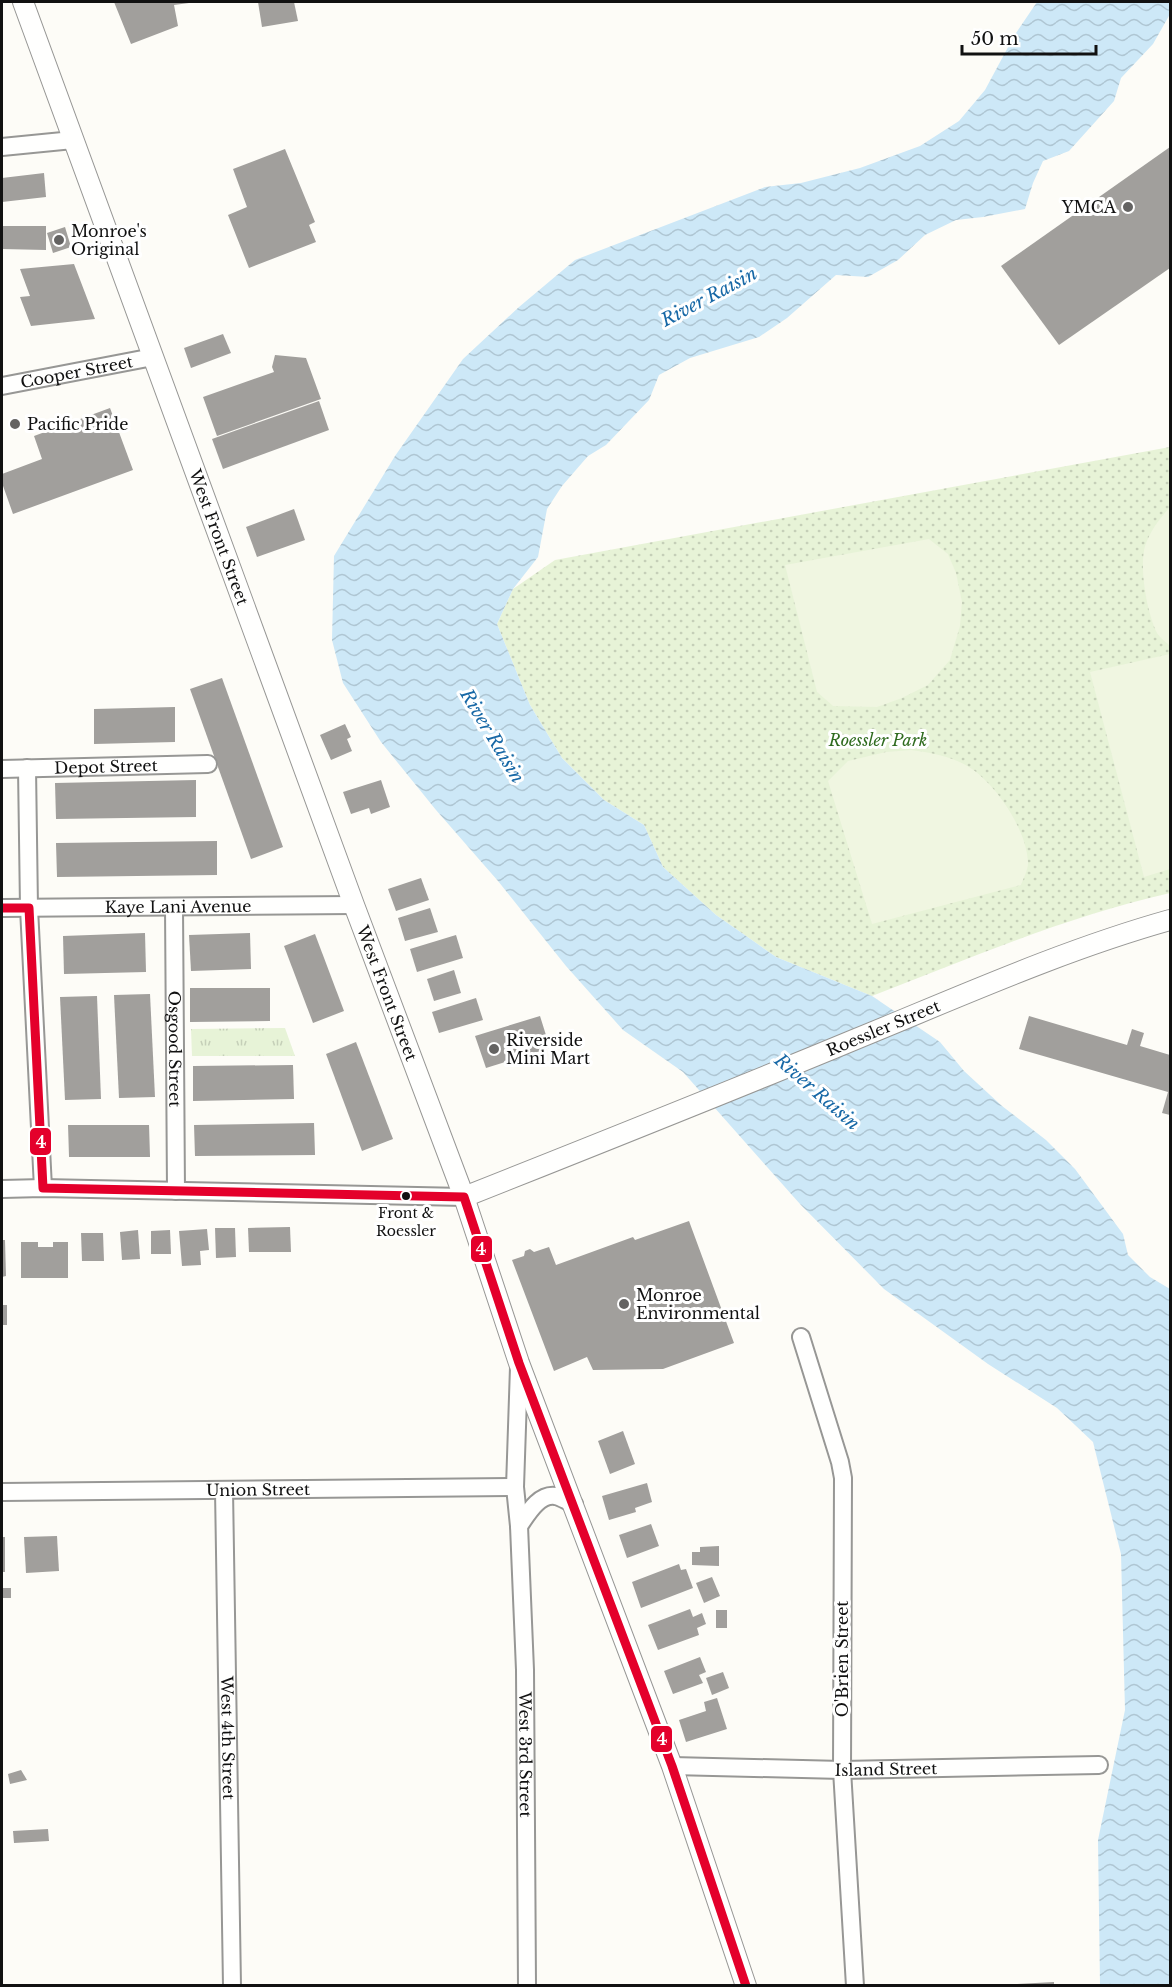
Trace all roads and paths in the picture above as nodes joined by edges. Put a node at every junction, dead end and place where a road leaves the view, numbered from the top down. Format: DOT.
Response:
graph roads {
  1 [pos="23,2"];
  2 [pos="73,140"];
  3 [pos="2,147"];
  4 [pos="153,357"];
  5 [pos="2,386"];
  6 [pos="208,764"];
  7 [pos="27,768"];
  8 [pos="2,769"];
  9 [pos="354,905"];
  10 [pos="174,907"];
  11 [pos="2,908"];
  12 [pos="29,908"];
  13 [pos="1170,920"];
  14 [pos="43,1188"];
  15 [pos="2,1189"];
  16 [pos="176,1191"];
  17 [pos="464,1197"];
  18 [pos="801,1338"];
  19 [pos="519,1363"];
  20 [pos="515,1487"];
  21 [pos="224,1490"];
  22 [pos="2,1492"];
  23 [pos="574,1504"];
  24 [pos="519,1526"];
  25 [pos="1099,1765"];
  26 [pos="672,1766"];
  27 [pos="842,1770"];
  28 [pos="232,1986"];
  29 [pos="527,1986"];
  30 [pos="746,1986"];
  31 [pos="855,1986"];
  1 -- 2 [label="street, West Front Street"];
  2 -- 3 [label="street"];
  2 -- 4 [label="street, West Front Street"];
  4 -- 5 [label="street, Cooper Street"];
  4 -- 9 [label="street, West Front Street"];
  6 -- 7 [label="street, Depot Street"];
  7 -- 8 [label="street, Depot Street"];
  7 -- 12 [label="street"];
  9 -- 10 [label="street, Kaye Lani Avenue"];
  9 -- 17 [label="street, West Front Street"];
  10 -- 12 [label="street, Kaye Lani Avenue"];
  10 -- 16 [label="street, Osgood Street"];
  11 -- 12 [label="street, Kaye Lani Avenue"];
  12 -- 14 [label="street"];
  13 -- 17 [label="street, Roessler Street"];
  14 -- 15 [label="street"];
  14 -- 16 [label="street"];
  16 -- 17 [label="street"];
  17 -- 19 [label="street, West Front Street"];
  18 -- 27 [label="street, O'Brien Street"];
  19 -- 20 [label="street, West 3rd Street"];
  19 -- 23 [label="street, West Front Street"];
  20 -- 21 [label="street, Union Street"];
  20 -- 24 [label="street, West 3rd Street"];
  21 -- 22 [label="street, Union Street"];
  21 -- 28 [label="street, West 4th Street"];
  23 -- 24 [label="street"];
  23 -- 26 [label="street, West Front Street"];
  24 -- 29 [label="street, West 3rd Street"];
  25 -- 27 [label="street, Island Street"];
  26 -- 27 [label="street, Island Street"];
  26 -- 30 [label="street, West Front Street"];
  27 -- 31 [label="street, O'Brien Street"];
}
